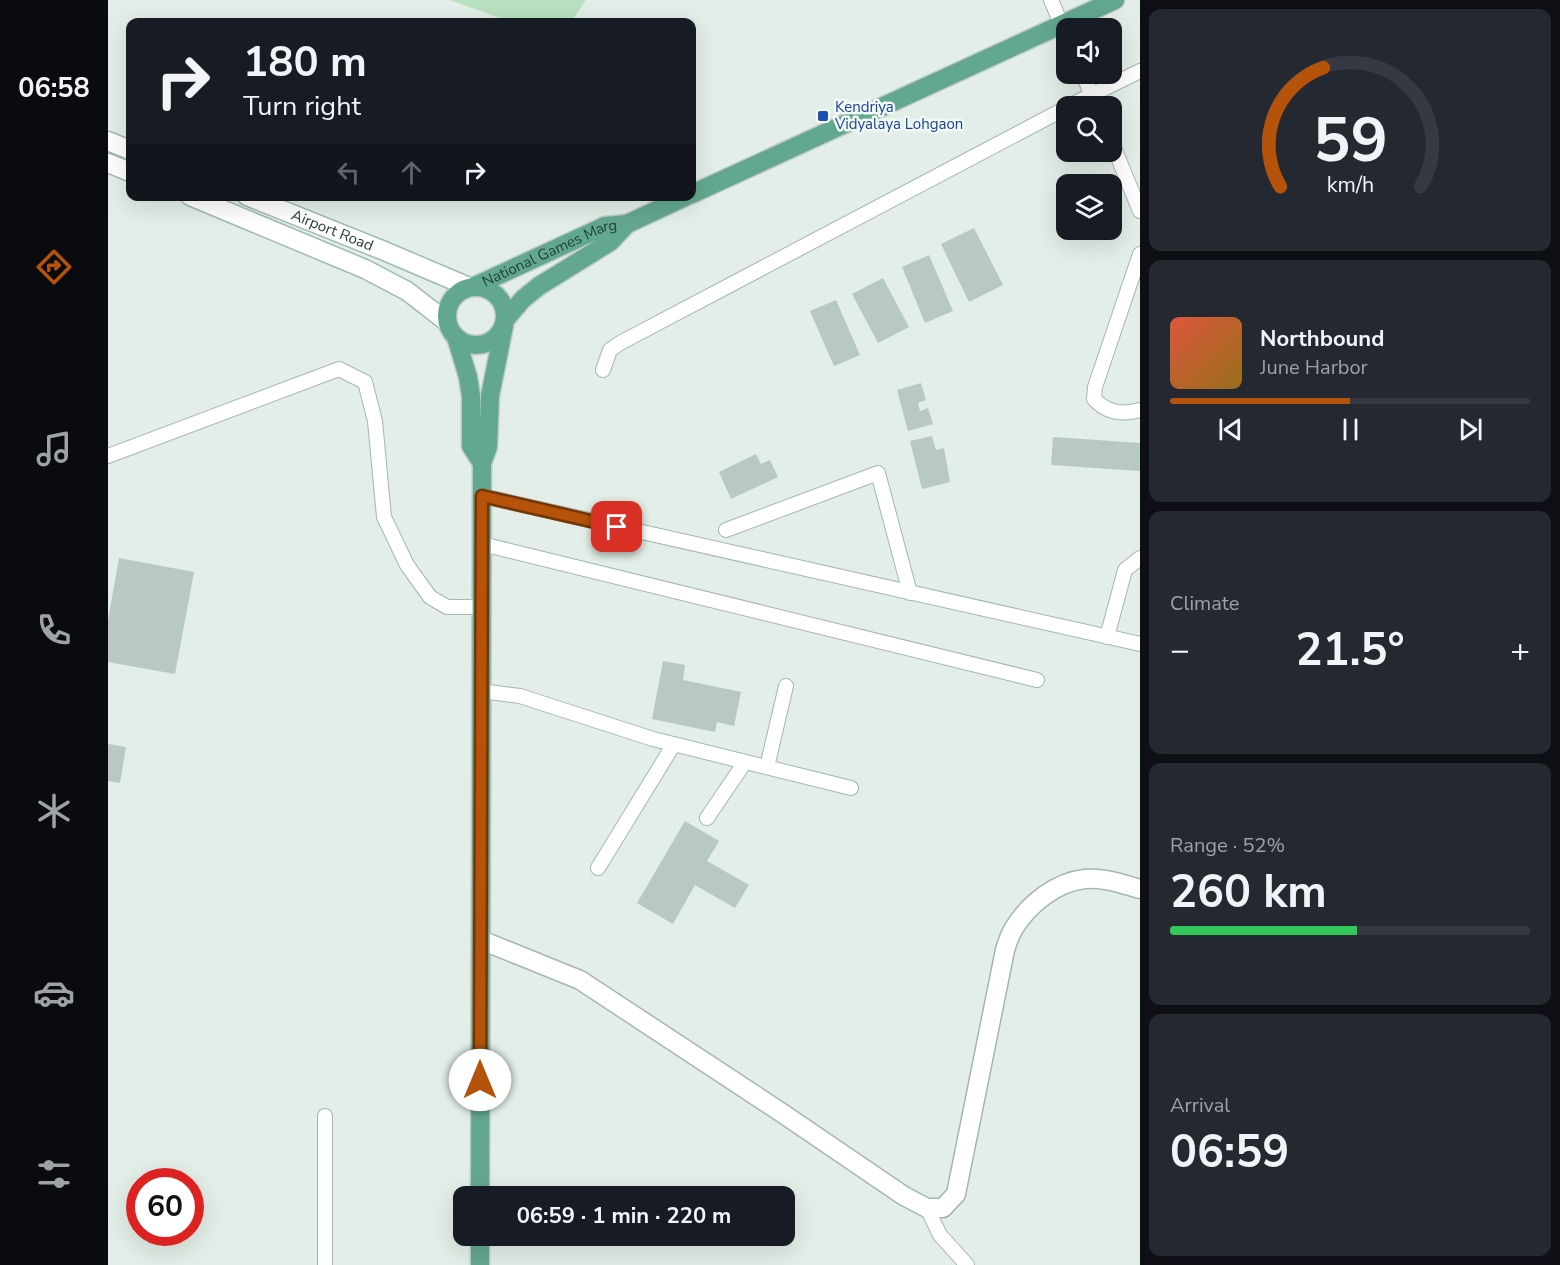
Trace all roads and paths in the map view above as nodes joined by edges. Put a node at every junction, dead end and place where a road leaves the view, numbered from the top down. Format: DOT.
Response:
graph roads {
  1 [pos="1051,0"];
  2 [pos="1115,0"];
  3 [pos="1059,18"];
  4 [pos="1084,18"];
  5 [pos="1056,34"];
  6 [pos="1140,71"];
  7 [pos="1102,96"];
  8 [pos="1056,113"];
  9 [pos="108,141"];
  10 [pos="126,148"];
  11 [pos="1120,162"];
  12 [pos="108,163"];
  13 [pos="126,170"];
  14 [pos="696,192"];
  15 [pos="202,201"];
  16 [pos="260,201"];
  17 [pos="676,201"];
  18 [pos="1140,211"];
  19 [pos="627,224"];
  20 [pos="1140,254"];
  21 [pos="472,287"];
  22 [pos="504,323"];
  23 [pos="452,330"];
  24 [pos="603,370"];
  25 [pos="1140,410"];
  26 [pos="108,456"];
  27 [pos="482,463"];
  28 [pos="482,496"];
  29 [pos="726,530"];
  30 [pos="482,544"];
  31 [pos="1140,558"];
  32 [pos="910,593"];
  33 [pos="481,607"];
  34 [pos="1107,637"];
  35 [pos="1140,644"];
  36 [pos="1038,680"];
  37 [pos="786,686"];
  38 [pos="481,691"];
  39 [pos="674,744"];
  40 [pos="746,762"];
  41 [pos="767,767"];
  42 [pos="851,788"];
  43 [pos="707,818"];
  44 [pos="598,868"];
  45 [pos="1140,889"];
  46 [pos="481,940"];
  47 [pos="325,1116"];
  48 [pos="480,1186"];
  49 [pos="927,1208"];
  50 [pos="480,1246"];
  51 [pos="325,1265"];
  52 [pos="480,1265"];
  53 [pos="967,1265"];
  1 -- 3 [label="lane"];
  2 -- 4 [label="main road"];
  5 -- 14 [label="main road"];
  6 -- 7 [label="lane"];
  8 -- 24 [label="lane"];
  9 -- 10 [label="street"];
  11 -- 18 [label="lane"];
  12 -- 13 [label="street"];
  15 -- 23 [label="street"];
  16 -- 21 [label="street, Airport Road"];
  17 -- 19 [label="main road, National Games Marg"];
  19 -- 21 [label="main road, National Games Marg"];
  19 -- 22 [label="main road, National Games Marg"];
  20 -- 25 [label="lane"];
  21 -- 22 [label="main road"];
  21 -- 23 [label="main road"];
  22 -- 23 [label="main road"];
  22 -- 27 [label="main road"];
  23 -- 27 [label="main road"];
  26 -- 33 [label="lane"];
  27 -- 28 [label="main road"];
  28 -- 30 [label="main road"];
  28 -- 32 [label="lane"];
  29 -- 32 [label="lane"];
  30 -- 33 [label="main road"];
  30 -- 36 [label="lane"];
  31 -- 34 [label="lane"];
  32 -- 34 [label="lane"];
  33 -- 38 [label="main road"];
  34 -- 35 [label="lane"];
  37 -- 41 [label="lane"];
  38 -- 39 [label="lane"];
  38 -- 46 [label="main road"];
  39 -- 40 [label="lane"];
  39 -- 44 [label="lane"];
  40 -- 41 [label="lane"];
  40 -- 43 [label="lane"];
  41 -- 42 [label="lane"];
  45 -- 49 [label="street"];
  46 -- 48 [label="main road"];
  46 -- 49 [label="street"];
  47 -- 51 [label="lane"];
  49 -- 53 [label="lane"];
  50 -- 52 [label="main road"];
}
